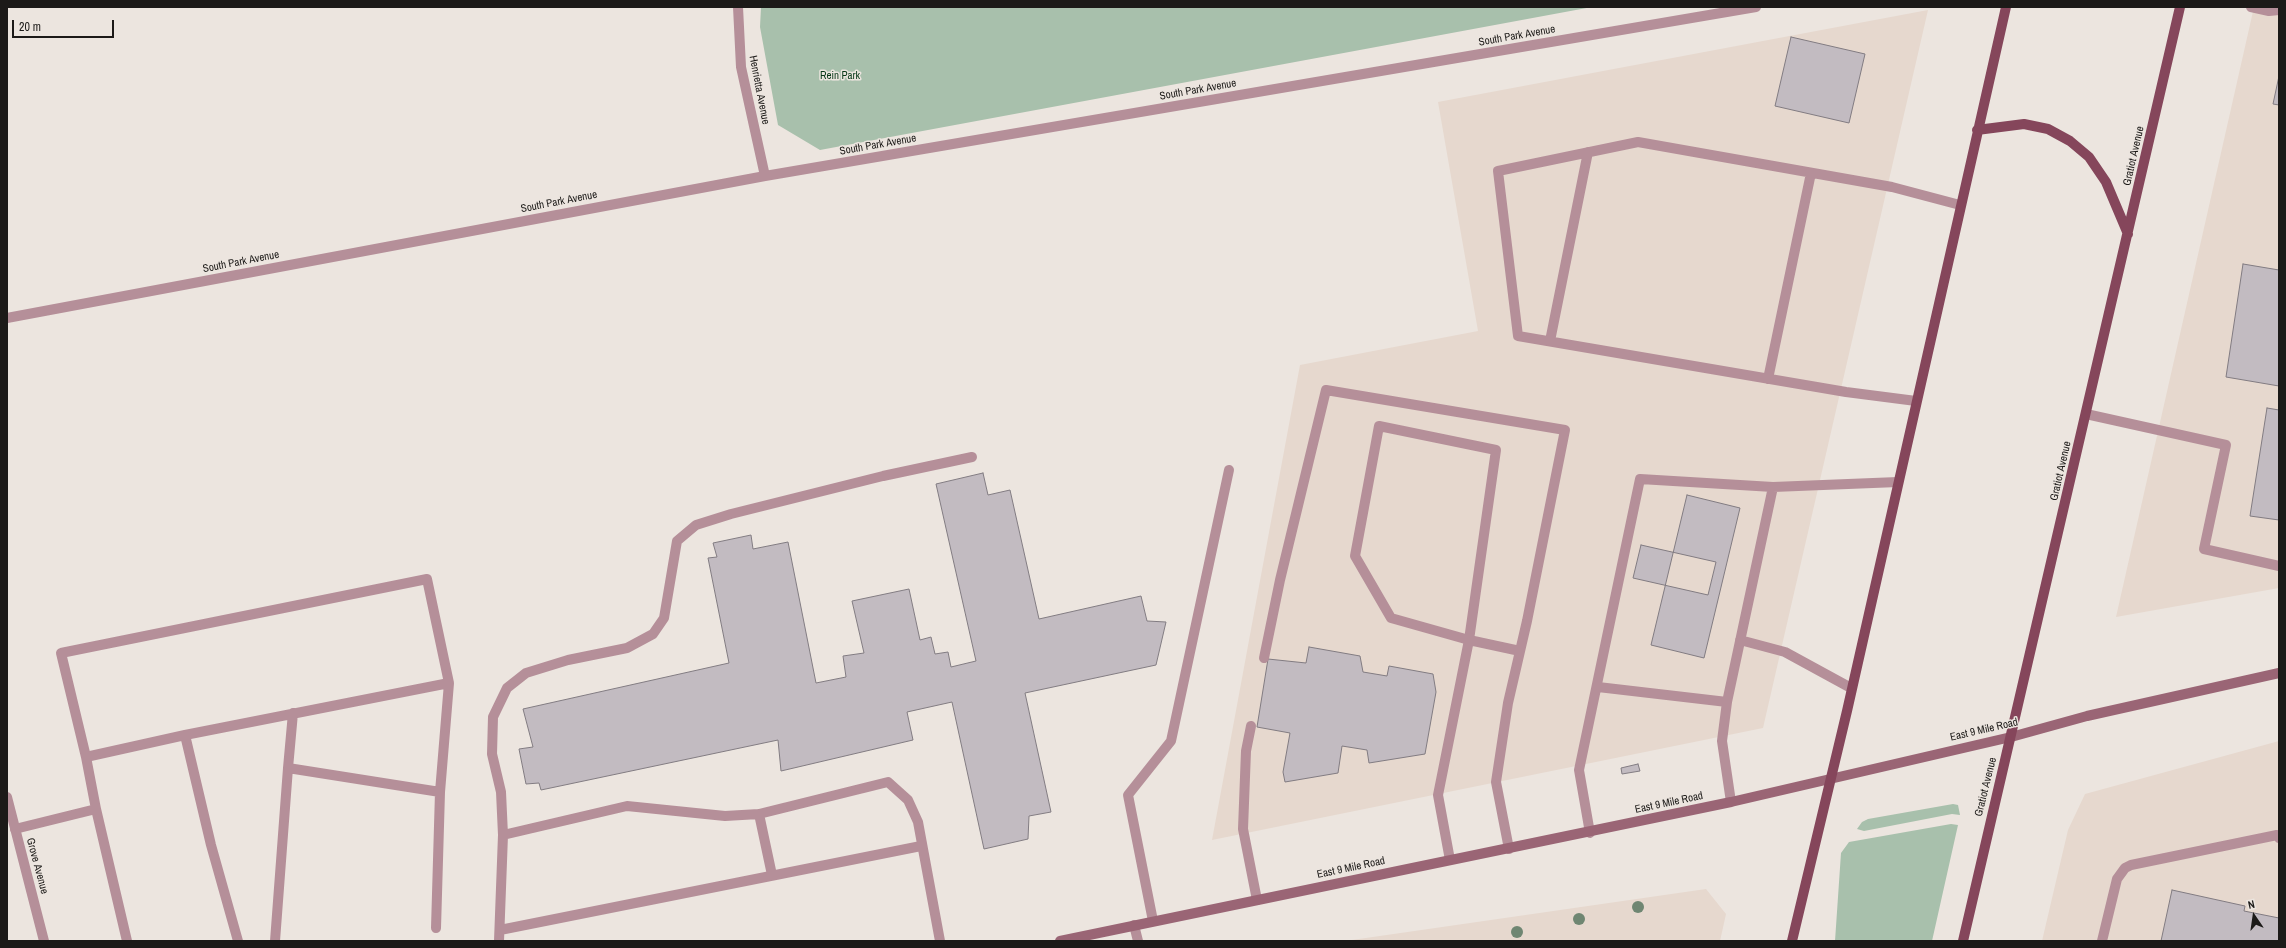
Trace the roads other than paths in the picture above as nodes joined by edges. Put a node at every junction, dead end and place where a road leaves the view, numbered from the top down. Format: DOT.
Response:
graph roads {
  1 [pos="738,7"];
  2 [pos="1756,7"];
  3 [pos="2006,7"];
  4 [pos="2180,7"];
  5 [pos="2251,7"];
  6 [pos="2279,10"];
  7 [pos="1977,130"];
  8 [pos="1588,152"];
  9 [pos="1811,173"];
  10 [pos="765,176"];
  11 [pos="1960,205"];
  12 [pos="2128,234"];
  13 [pos="7,318"];
  14 [pos="1550,341"];
  15 [pos="1768,378"];
  16 [pos="1916,401"];
  17 [pos="2086,414"];
  18 [pos="972,457"];
  19 [pos="1229,470"];
  20 [pos="1898,482"];
  21 [pos="1773,487"];
  22 [pos="2279,566"];
  23 [pos="1469,640"];
  24 [pos="1740,640"];
  25 [pos="1520,651"];
  26 [pos="1264,658"];
  27 [pos="2279,673"];
  28 [pos="449,683"];
  29 [pos="1598,686"];
  30 [pos="1851,688"];
  31 [pos="1727,702"];
  32 [pos="294,713"];
  33 [pos="1251,726"];
  34 [pos="185,735"];
  35 [pos="2011,737"];
  36 [pos="86,757"];
  37 [pos="288,768"];
  38 [pos="1831,778"];
  39 [pos="440,792"];
  40 [pos="7,797"];
  41 [pos="1730,802"];
  42 [pos="96,809"];
  43 [pos="759,814"];
  44 [pos="15,829"];
  45 [pos="1590,833"];
  46 [pos="503,835"];
  47 [pos="2278,836"];
  48 [pos="921,846"];
  49 [pos="1509,849"];
  50 [pos="1450,860"];
  51 [pos="772,875"];
  52 [pos="1257,900"];
  53 [pos="1153,921"];
  54 [pos="1134,925"];
  55 [pos="436,928"];
  56 [pos="500,930"];
  57 [pos="44,941"];
  58 [pos="127,941"];
  59 [pos="238,941"];
  60 [pos="275,941"];
  61 [pos="499,941"];
  62 [pos="940,941"];
  63 [pos="1061,941"];
  64 [pos="1138,941"];
  65 [pos="1792,941"];
  66 [pos="1963,941"];
  67 [pos="2102,941"];
  1 -- 10 [label="street, Henrietta Avenue"];
  2 -- 10 [label="street, South Park Avenue"];
  3 -- 7 [label="main road"];
  4 -- 12 [label="main road, Gratiot Avenue"];
  5 -- 6 [label="street"];
  7 -- 11 [label="main road"];
  7 -- 12 [label="main road"];
  8 -- 9 [label="street"];
  8 -- 14 [label="street"];
  8 -- 14 [label="street"];
  9 -- 11 [label="street"];
  9 -- 15 [label="street"];
  10 -- 13 [label="street, South Park Avenue"];
  11 -- 16 [label="main road"];
  12 -- 17 [label="main road, Gratiot Avenue"];
  14 -- 15 [label="street"];
  15 -- 16 [label="street"];
  16 -- 20 [label="main road"];
  17 -- 22 [label="street"];
  17 -- 35 [label="main road, Gratiot Avenue"];
  18 -- 46 [label="street"];
  19 -- 53 [label="street"];
  20 -- 21 [label="street"];
  20 -- 30 [label="main road"];
  21 -- 24 [label="street"];
  21 -- 29 [label="street"];
  23 -- 23 [label="street"];
  23 -- 25 [label="street"];
  23 -- 50 [label="street"];
  24 -- 30 [label="street"];
  24 -- 31 [label="street"];
  25 -- 26 [label="street"];
  25 -- 49 [label="street"];
  27 -- 35 [label="main road, East 9 Mile Road"];
  28 -- 32 [label="street"];
  28 -- 36 [label="street"];
  28 -- 39 [label="street"];
  29 -- 31 [label="street"];
  29 -- 45 [label="street"];
  30 -- 38 [label="main road"];
  31 -- 41 [label="street"];
  32 -- 34 [label="street"];
  32 -- 37 [label="street"];
  33 -- 52 [label="street"];
  34 -- 36 [label="street"];
  34 -- 59 [label="street"];
  35 -- 38 [label="main road, East 9 Mile Road"];
  35 -- 66 [label="main road, Gratiot Avenue"];
  36 -- 42 [label="street"];
  37 -- 39 [label="street"];
  37 -- 60 [label="street"];
  38 -- 41 [label="main road, East 9 Mile Road"];
  38 -- 65 [label="main road"];
  39 -- 55 [label="street"];
  40 -- 44 [label="street, Grove Avenue"];
  41 -- 45 [label="main road, East 9 Mile Road"];
  42 -- 44 [label="street"];
  42 -- 58 [label="street"];
  43 -- 46 [label="street"];
  43 -- 48 [label="street"];
  43 -- 51 [label="street"];
  44 -- 57 [label="street, Grove Avenue"];
  45 -- 49 [label="main road, East 9 Mile Road"];
  46 -- 56 [label="street"];
  47 -- 67 [label="street"];
  48 -- 51 [label="street"];
  48 -- 62 [label="street"];
  49 -- 50 [label="main road, East 9 Mile Road"];
  50 -- 52 [label="main road, East 9 Mile Road"];
  51 -- 56 [label="street"];
  52 -- 53 [label="main road, East 9 Mile Road"];
  53 -- 54 [label="main road, East 9 Mile Road"];
  54 -- 63 [label="main road, East 9 Mile Road"];
  54 -- 64 [label="street"];
  56 -- 61 [label="street"];
}
